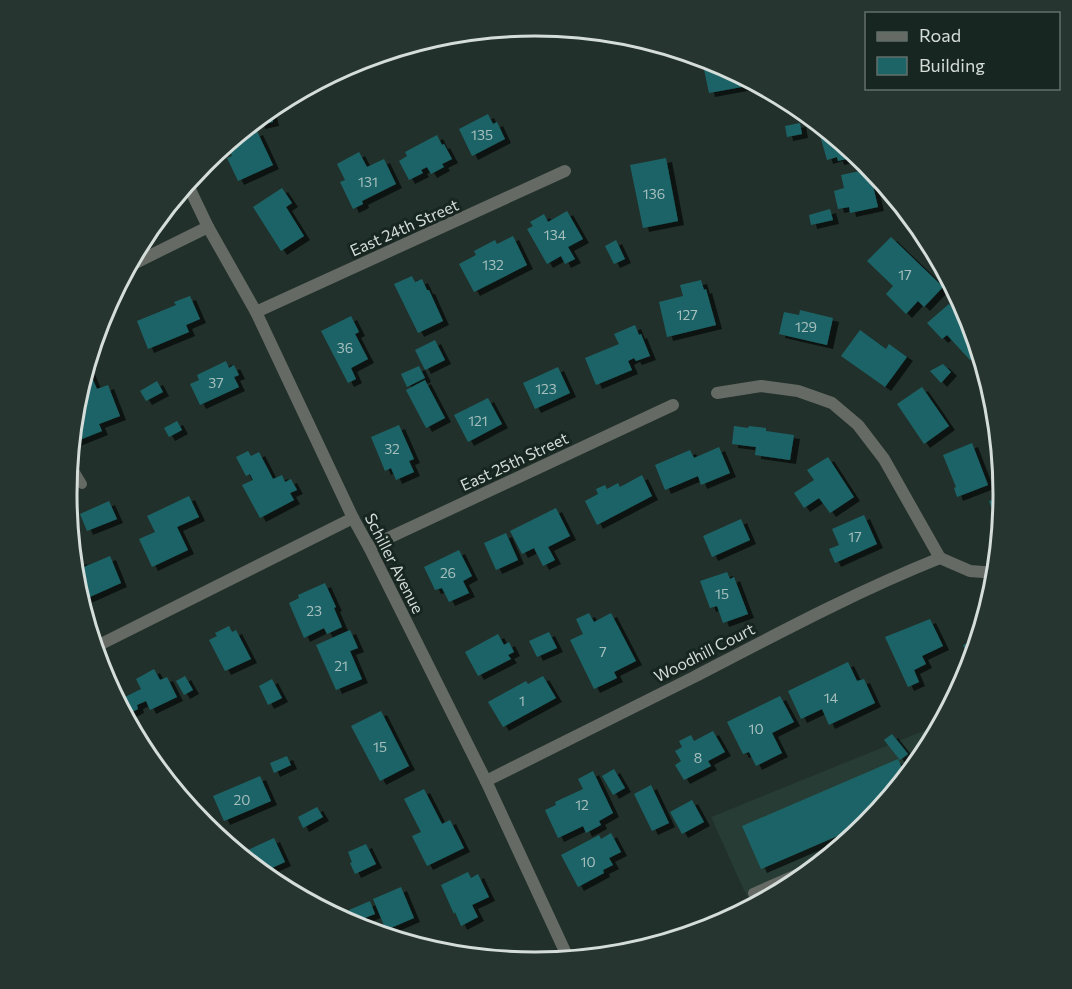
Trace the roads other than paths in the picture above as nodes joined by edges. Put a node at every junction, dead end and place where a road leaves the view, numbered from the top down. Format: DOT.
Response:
graph roads {
  1 [pos="565,171"];
  2 [pos="192,191"];
  3 [pos="208,226"];
  4 [pos="143,259"];
  5 [pos="256,312"];
  6 [pos="717,393"];
  7 [pos="673,405"];
  8 [pos="78,477"];
  9 [pos="82,484"];
  10 [pos="353,518"];
  11 [pos="369,547"];
  12 [pos="940,558"];
  13 [pos="988,573"];
  14 [pos="102,643"];
  15 [pos="486,781"];
  16 [pos="789,877"];
  17 [pos="755,897"];
  18 [pos="565,952"];
  1 -- 5 [label="street, East 24th Street"];
  2 -- 3 [label="street, Schiller Avenue"];
  3 -- 4 [label="street"];
  3 -- 5 [label="street, Schiller Avenue"];
  5 -- 10 [label="street, Schiller Avenue"];
  6 -- 12 [label="street"];
  7 -- 11 [label="street, East 25th Street"];
  8 -- 9 [label="lane"];
  10 -- 11 [label="street, Schiller Avenue"];
  10 -- 14 [label="street"];
  11 -- 15 [label="street, Schiller Avenue"];
  12 -- 13 [label="street"];
  12 -- 15 [label="street, Woodhill Court"];
  15 -- 18 [label="street, Schiller Avenue"];
  16 -- 17 [label="lane"];
}
